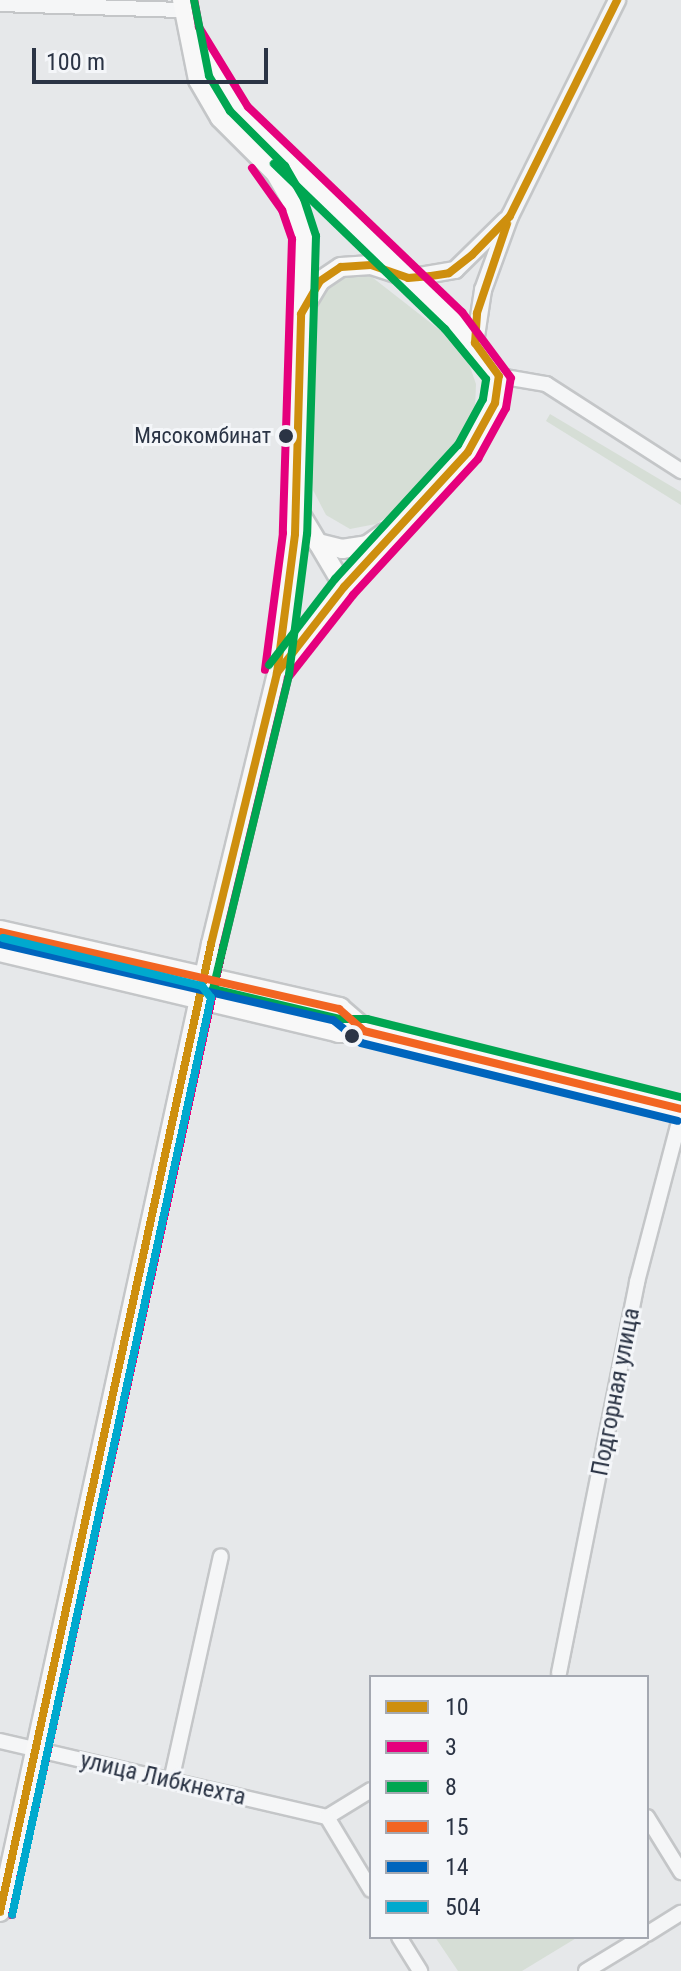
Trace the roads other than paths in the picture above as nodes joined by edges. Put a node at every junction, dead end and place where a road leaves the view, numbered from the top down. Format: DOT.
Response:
graph roads {
  1 [pos="617,0"];
  2 [pos="0,4"];
  3 [pos="183,5"];
  4 [pos="188,31"];
  5 [pos="510,216"];
  6 [pos="408,278"];
  7 [pos="301,314"];
  8 [pos="475,343"];
  9 [pos="499,376"];
  10 [pos="681,471"];
  11 [pos="297,507"];
  12 [pos="406,518"];
  13 [pos="295,534"];
  14 [pos="318,543"];
  15 [pos="344,587"];
  16 [pos="277,673"];
  17 [pos="0,932"];
  18 [pos="0,950"];
  19 [pos="201,989"];
  20 [pos="681,1112"];
  21 [pos="221,1556"];
  22 [pos="558,1675"];
  23 [pos="0,1741"];
  24 [pos="36,1749"];
  25 [pos="171,1781"];
  26 [pos="369,1791"];
  27 [pos="327,1817"];
  28 [pos="649,1820"];
  29 [pos="681,1872"];
  30 [pos="369,1887"];
  31 [pos="0,1912"];
  32 [pos="681,1913"];
  33 [pos="649,1933"];
  34 [pos="400,1939"];
  35 [pos="640,1939"];
  36 [pos="420,1971"];
  37 [pos="586,1971"];
  1 -- 5 [label="street"];
  2 -- 3 [label="street"];
  3 -- 4 [label="main road"];
  4 -- 6 [label="main road"];
  4 -- 7 [label="main road"];
  5 -- 6 [label="street"];
  5 -- 8 [label="street"];
  6 -- 7 [label="main road"];
  6 -- 8 [label="main road"];
  7 -- 11 [label="main road"];
  8 -- 9 [label="main road"];
  9 -- 10 [label="street"];
  9 -- 12 [label="main road"];
  11 -- 13 [label="main road"];
  11 -- 14 [label="main road"];
  12 -- 14 [label="main road"];
  12 -- 15 [label="main road"];
  13 -- 14 [label="street"];
  13 -- 16 [label="main road"];
  14 -- 15 [label="main road"];
  15 -- 16 [label="main road"];
  16 -- 19 [label="main road"];
  17 -- 19 [label="main road"];
  18 -- 19 [label="main road"];
  19 -- 20 [label="main road"];
  19 -- 24 [label="main road"];
  20 -- 22 [label="street, Подгорная улица"];
  21 -- 25 [label="street"];
  23 -- 24 [label="street, улица Либкнехта"];
  24 -- 25 [label="street, улица Либкнехта"];
  24 -- 31 [label="main road"];
  25 -- 27 [label="street, улица Либкнехта"];
  26 -- 27 [label="street"];
  27 -- 30 [label="street"];
  28 -- 29 [label="street"];
  32 -- 33 [label="street"];
  34 -- 36 [label="street"];
  35 -- 37 [label="street"];
}
